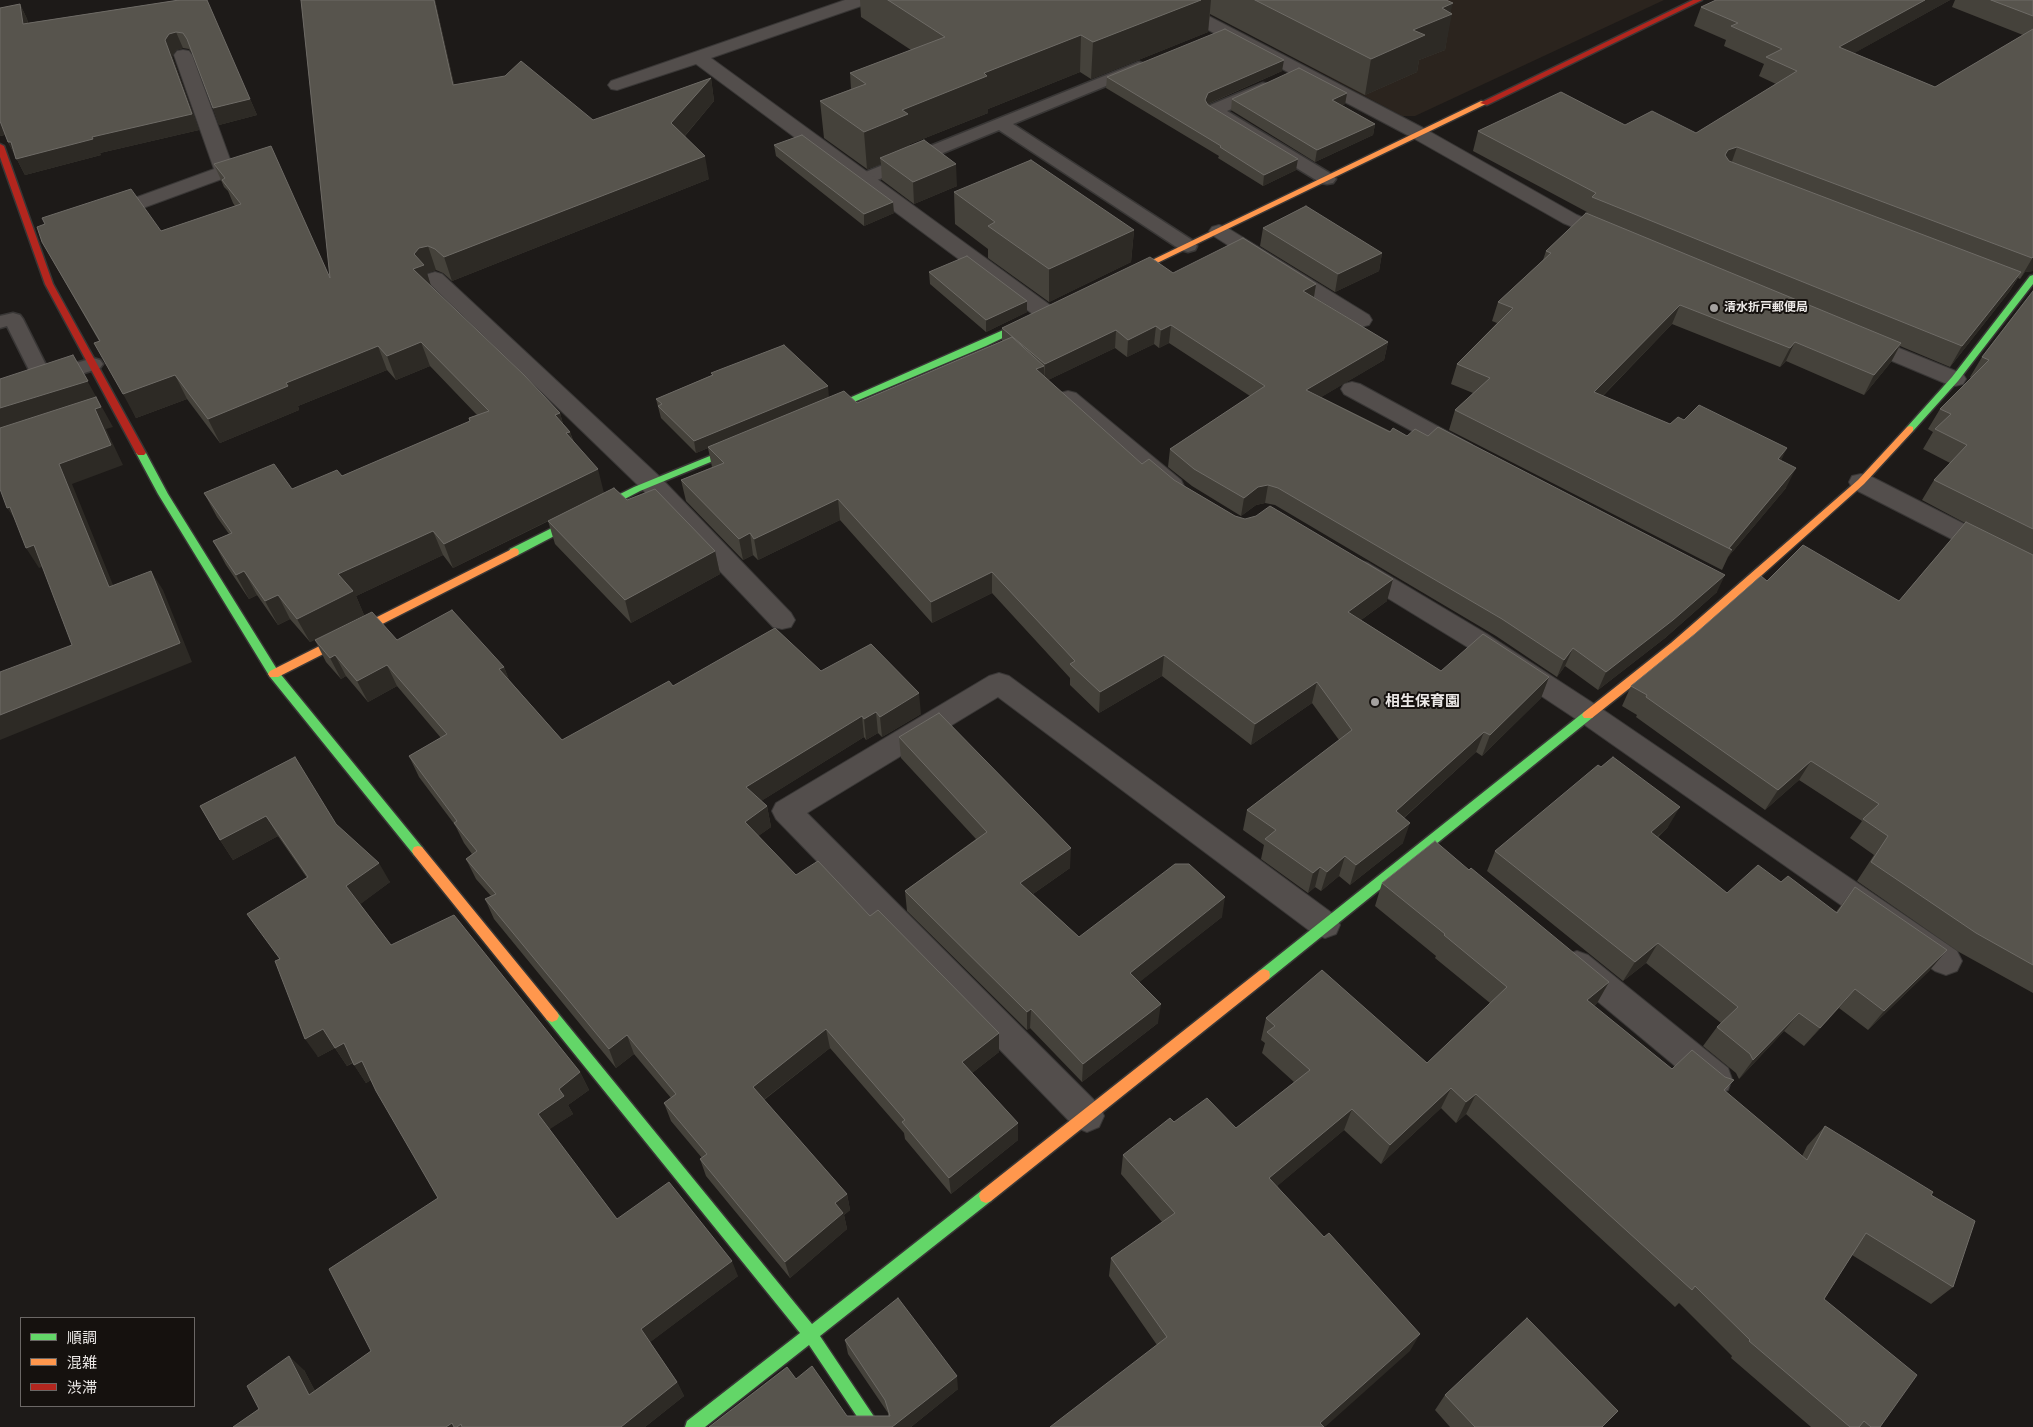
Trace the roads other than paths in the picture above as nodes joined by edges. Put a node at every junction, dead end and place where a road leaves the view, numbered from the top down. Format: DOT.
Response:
graph roads {
  1 [pos="861,0"];
  2 [pos="1165,0"];
  3 [pos="1699,0"];
  4 [pos="183,55"];
  5 [pos="698,57"];
  6 [pos="1153,61"];
  7 [pos="1285,77"];
  8 [pos="617,85"];
  9 [pos="1000,123"];
  10 [pos="1420,134"];
  11 [pos="0,146"];
  12 [pos="272,154"];
  13 [pos="225,171"];
  14 [pos="864,179"];
  15 [pos="1327,179"];
  16 [pos="88,221"];
  17 [pos="1219,231"];
  18 [pos="1625,242"];
  19 [pos="1188,246"];
  20 [pos="435,278"];
  21 [pos="2021,283"];
  22 [pos="1108,284"];
  23 [pos="1051,311"];
  24 [pos="1361,320"];
  25 [pos="0,322"];
  26 [pos="1845,333"];
  27 [pos="92,364"];
  28 [pos="1955,379"];
  29 [pos="1352,389"];
  30 [pos="1068,398"];
  31 [pos="805,420"];
  32 [pos="750,442"];
  33 [pos="1483,460"];
  34 [pos="1861,482"];
  35 [pos="651,483"];
  36 [pos="1189,498"];
  37 [pos="1342,559"];
  38 [pos="2033,570"];
  39 [pos="782,620"];
  40 [pos="274,674"];
  41 [pos="1590,714"];
  42 [pos="1325,925"];
  43 [pos="1557,948"];
  44 [pos="1946,961"];
  45 [pos="1723,1085"];
  46 [pos="1087,1116"];
  47 [pos="810,1334"];
  48 [pos="693,1427"];
  49 [pos="873,1427"];
  1 -- 5 [label="street"];
  2 -- 7 [label="street"];
  3 -- 10 [label="street"];
  4 -- 13 [label="street"];
  5 -- 8 [label="street"];
  5 -- 14 [label="street"];
  6 -- 9 [label="lane"];
  7 -- 10 [label="street"];
  7 -- 15 [label="lane"];
  9 -- 14 [label="lane"];
  9 -- 19 [label="lane"];
  10 -- 15 [label="street"];
  10 -- 18 [label="street"];
  11 -- 27 [label="street"];
  12 -- 13 [label="street"];
  13 -- 16 [label="street"];
  14 -- 23 [label="street"];
  15 -- 17 [label="street"];
  17 -- 19 [label="street"];
  17 -- 24 [label="street"];
  19 -- 22 [label="street"];
  20 -- 35 [label="street"];
  21 -- 28 [label="street"];
  23 -- 31 [label="street"];
  25 -- 27 [label="lane"];
  26 -- 28 [label="street"];
  27 -- 40 [label="street"];
  28 -- 34 [label="street"];
  29 -- 33 [label="street"];
  30 -- 36 [label="street"];
  32 -- 35 [label="street"];
  34 -- 38 [label="street"];
  34 -- 41 [label="street"];
  35 -- 39 [label="street"];
  35 -- 40 [label="street"];
  37 -- 41 [label="street"];
  40 -- 47 [label="street"];
  41 -- 42 [label="street"];
  41 -- 44 [label="street"];
  42 -- 46 [label="street"];
  42 -- 46 [label="street"];
  43 -- 45 [label="street"];
  46 -- 47 [label="street"];
  47 -- 48 [label="street"];
  47 -- 49 [label="street"];
}
